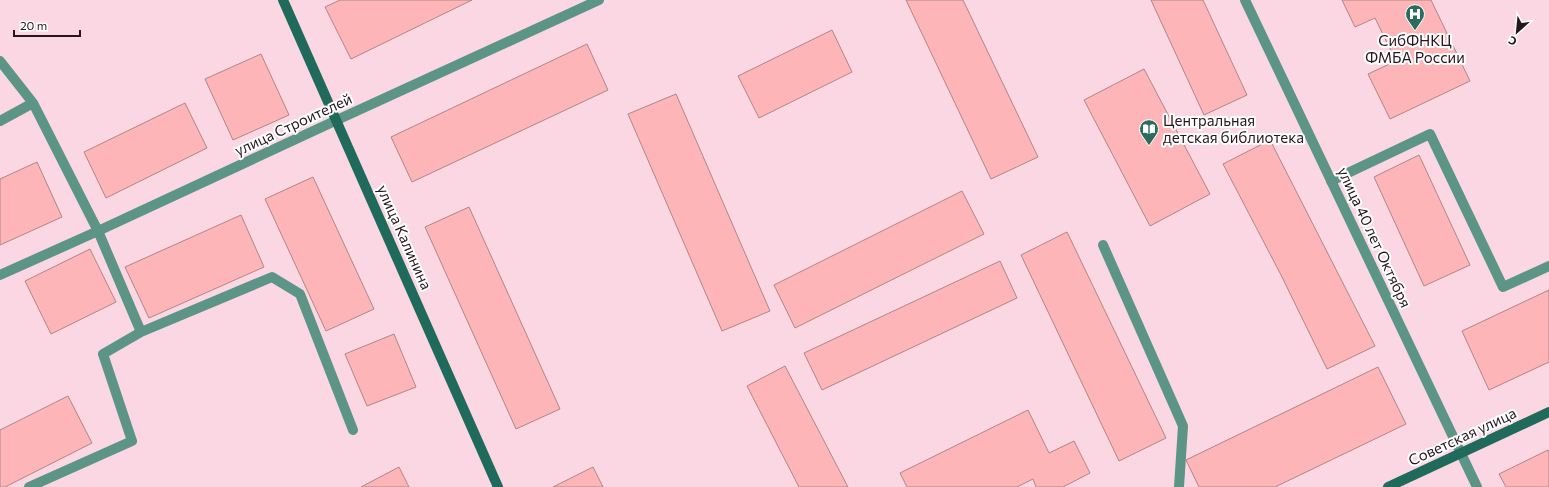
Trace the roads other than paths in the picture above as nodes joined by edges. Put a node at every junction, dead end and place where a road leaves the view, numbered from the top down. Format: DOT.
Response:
graph roads {
  1 [pos="283,0"];
  2 [pos="599,0"];
  3 [pos="1245,0"];
  4 [pos="0,61"];
  5 [pos="33,103"];
  6 [pos="0,120"];
  7 [pos="337,120"];
  8 [pos="1331,180"];
  9 [pos="98,231"];
  10 [pos="1103,245"];
  11 [pos="1549,266"];
  12 [pos="0,275"];
  13 [pos="141,332"];
  14 [pos="1549,412"];
  15 [pos="353,430"];
  16 [pos="1461,453"];
  17 [pos="29,487"];
  18 [pos="498,487"];
  19 [pos="1179,487"];
  20 [pos="1388,487"];
  21 [pos="1477,487"];
  1 -- 7 [label="main road, улица Калинина"];
  2 -- 7 [label="street, улица Строителей"];
  3 -- 8 [label="street, улица 40 лет Октября"];
  4 -- 5 [label="street"];
  5 -- 6 [label="street"];
  5 -- 9 [label="street"];
  7 -- 9 [label="street, улица Строителей"];
  7 -- 18 [label="main road, улица Калинина"];
  8 -- 11 [label="street"];
  8 -- 16 [label="street, улица 40 лет Октября"];
  9 -- 12 [label="street, улица Строителей"];
  9 -- 13 [label="street"];
  10 -- 19 [label="street"];
  13 -- 15 [label="street"];
  13 -- 17 [label="street"];
  14 -- 16 [label="main road, Советская улица"];
  16 -- 20 [label="main road, Советская улица"];
  16 -- 21 [label="street, улица 40 лет Октября"];
}
